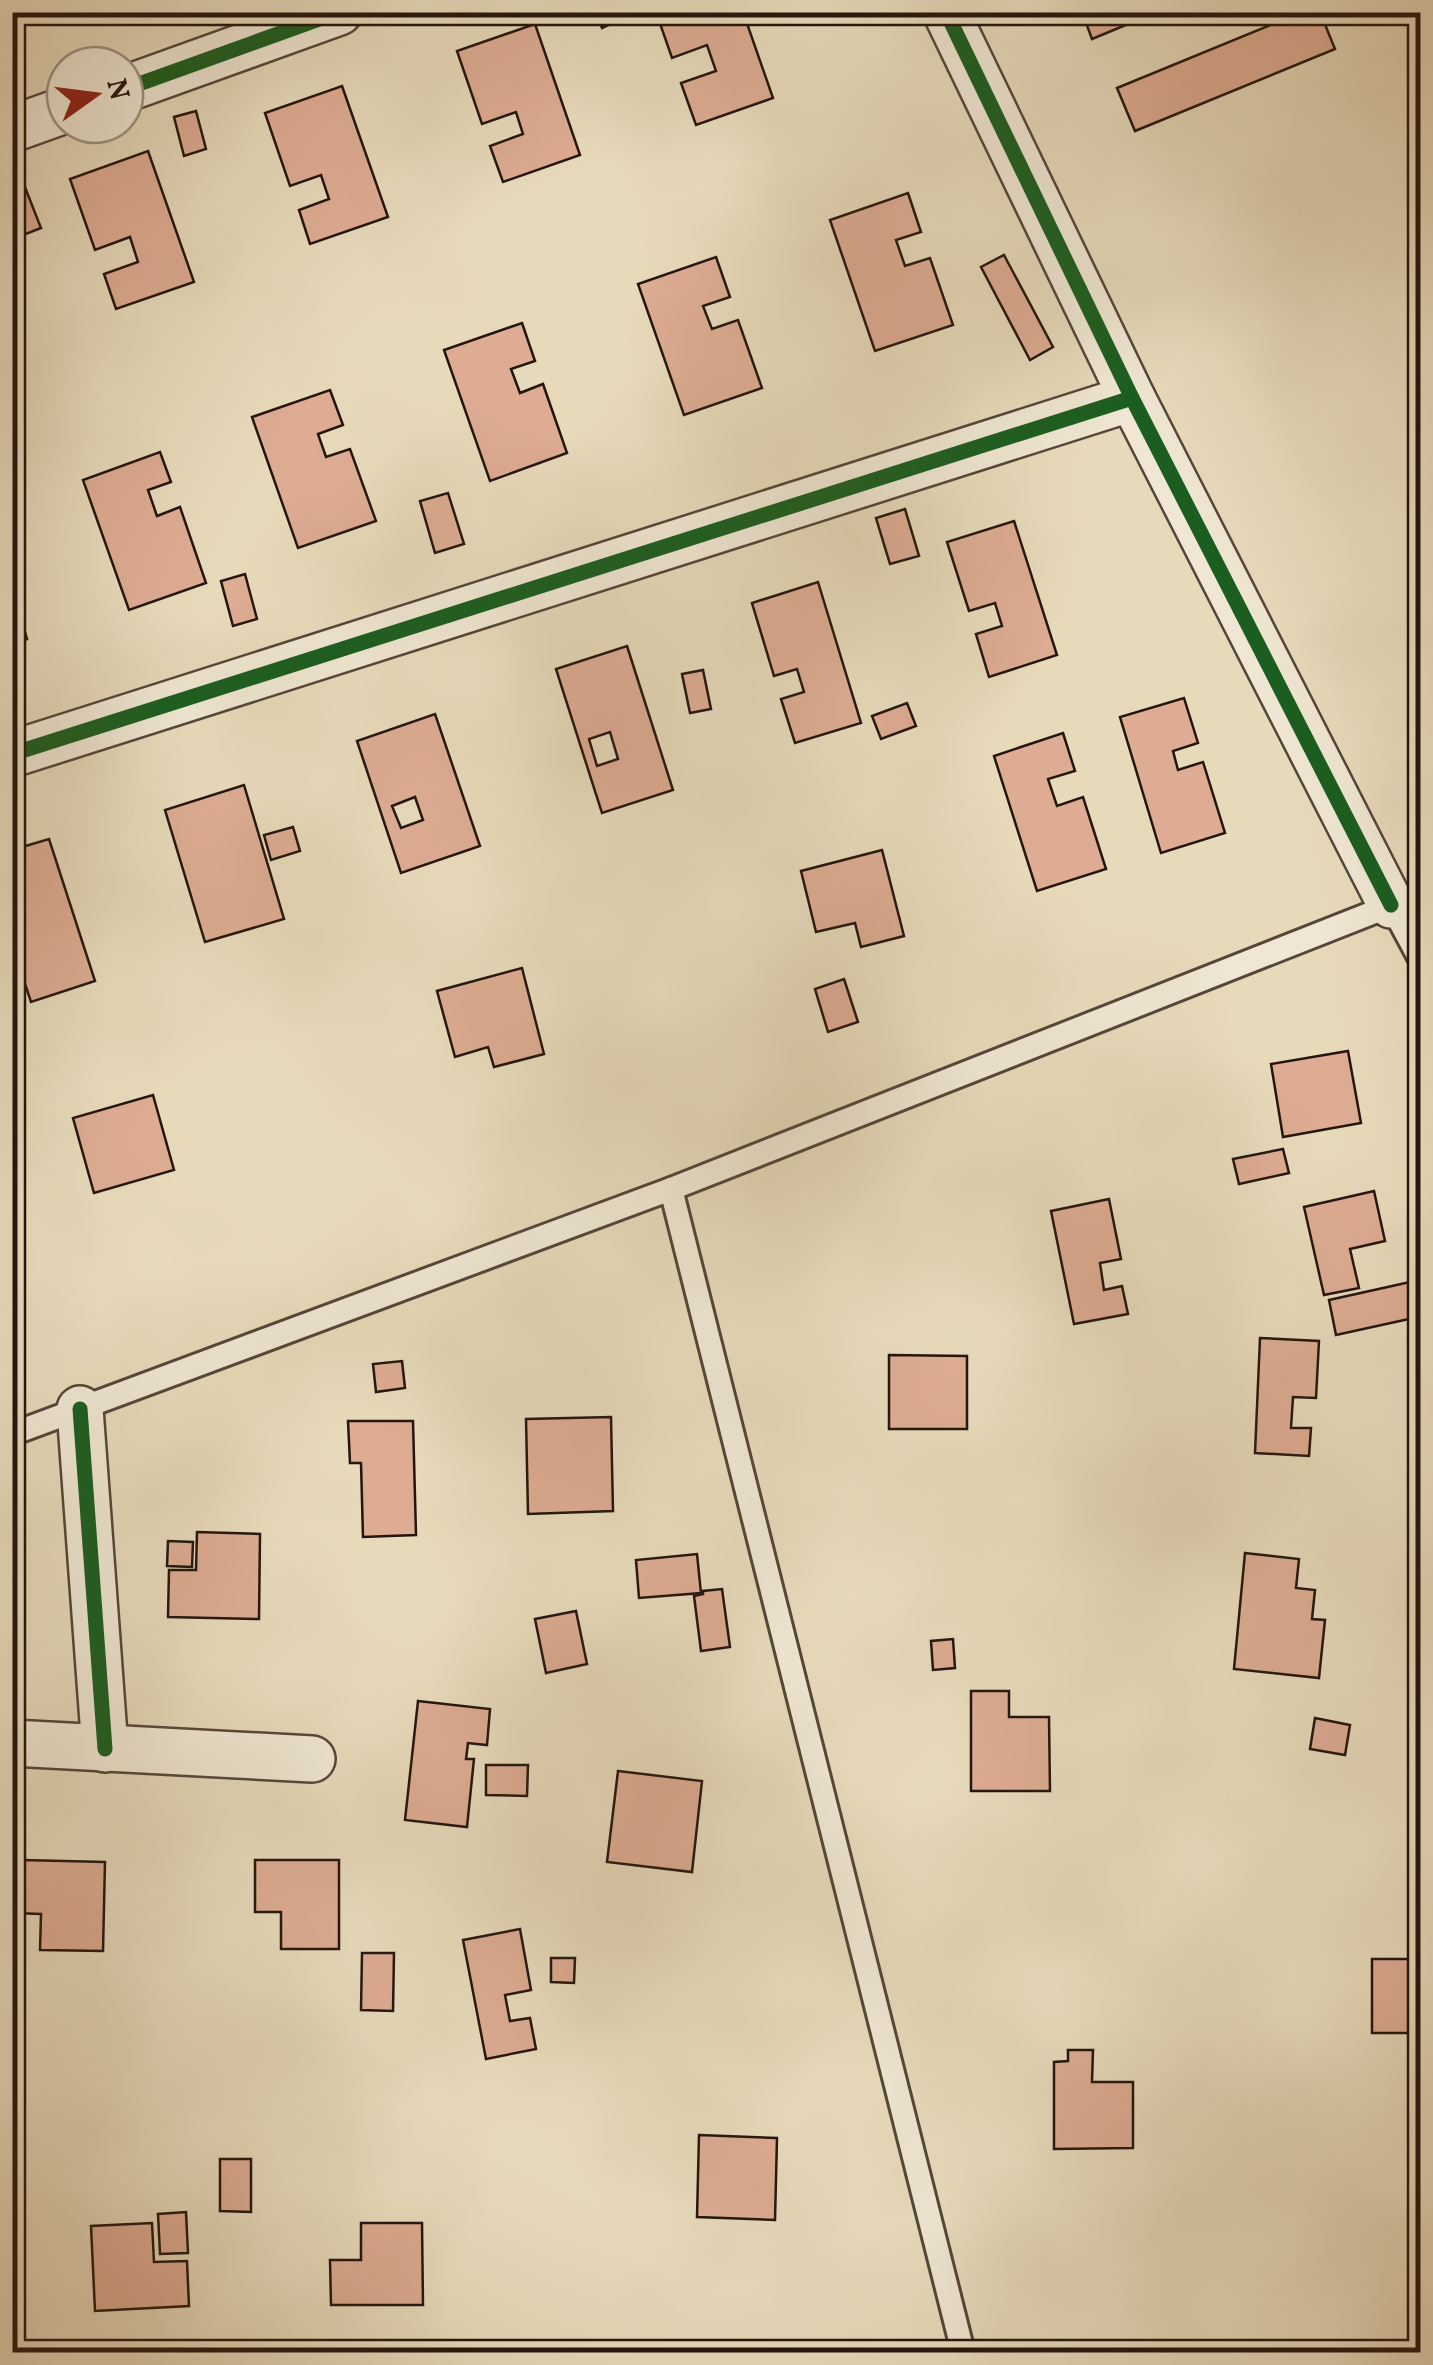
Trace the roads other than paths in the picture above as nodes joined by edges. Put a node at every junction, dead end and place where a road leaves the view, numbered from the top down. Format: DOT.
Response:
graph roads {
  1 [pos="340,12"];
  2 [pos="946,12"];
  3 [pos="145,82"];
  4 [pos="45,117"];
  5 [pos="12,128"];
  6 [pos="1132,398"];
  7 [pos="12,754"];
  8 [pos="1406,900"];
  9 [pos="1420,959"];
  10 [pos="671,1189"];
  11 [pos="80,1410"];
  12 [pos="12,1434"];
  13 [pos="12,1743"];
  14 [pos="104,1749"];
  15 [pos="312,1759"];
  16 [pos="963,2352"];
  1 -- 3 [label="street"];
  2 -- 6 [label="street"];
  4 -- 5 [label="street"];
  6 -- 7 [label="street"];
  6 -- 8 [label="street"];
  8 -- 9 [label="lane"];
  8 -- 10 [label="lane"];
  10 -- 11 [label="lane"];
  10 -- 16 [label="lane"];
  11 -- 12 [label="lane"];
  11 -- 14 [label="street"];
  13 -- 14 [label="street"];
  14 -- 15 [label="street"];
}
